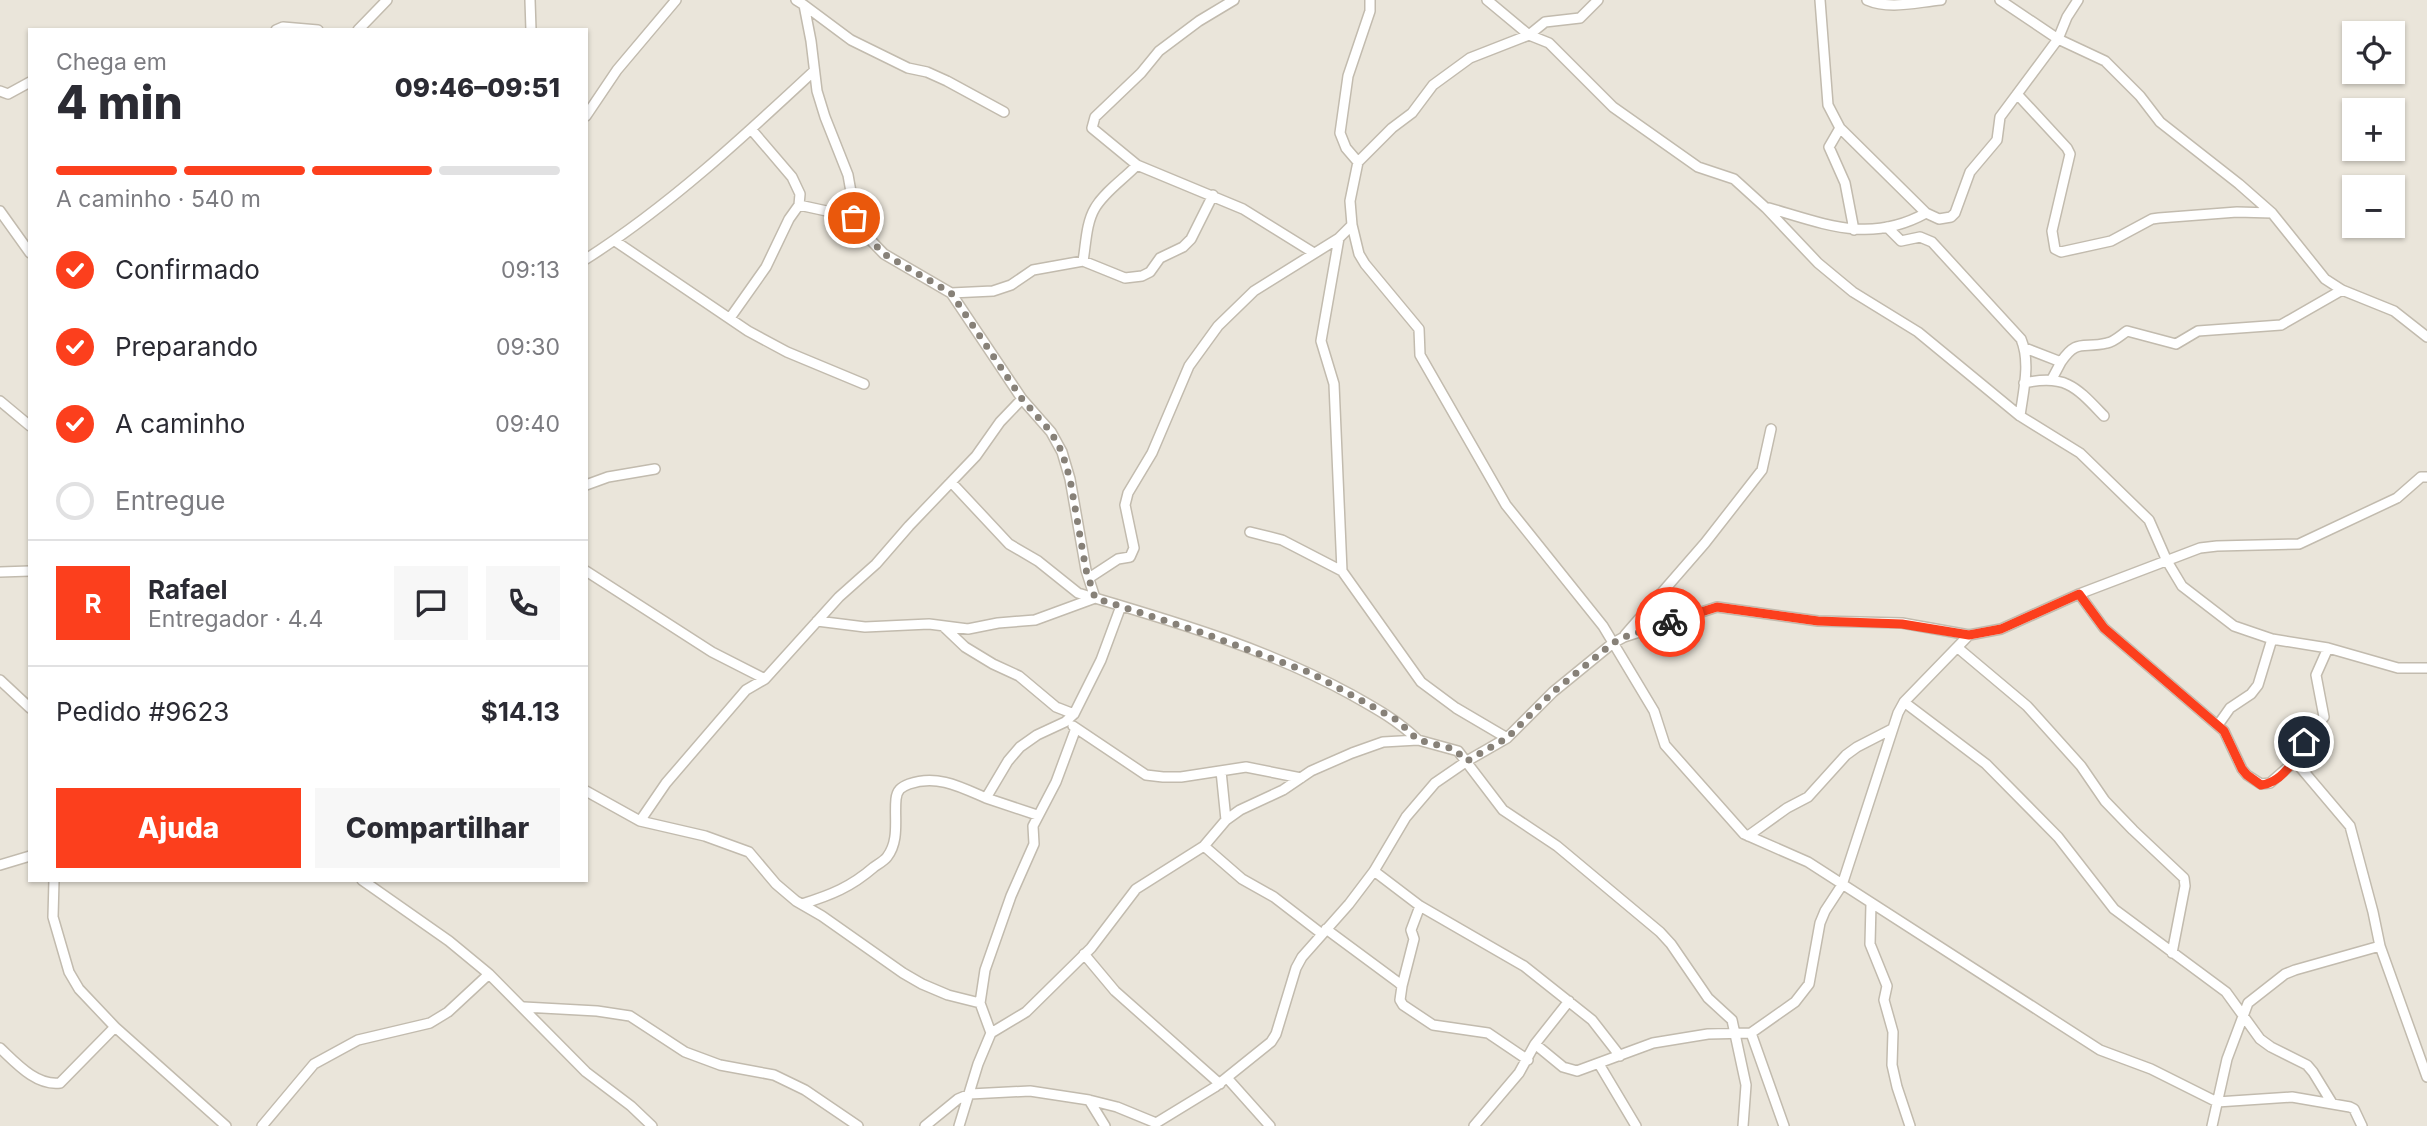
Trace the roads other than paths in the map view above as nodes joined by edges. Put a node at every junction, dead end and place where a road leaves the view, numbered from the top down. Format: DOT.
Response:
graph roads {
  1 [pos="387,0"];
  2 [pos="530,0"];
  3 [pos="676,0"];
  4 [pos="1234,0"];
  5 [pos="1370,0"];
  6 [pos="1487,0"];
  7 [pos="1598,0"];
  8 [pos="1820,0"];
  9 [pos="1867,0"];
  10 [pos="1941,0"];
  11 [pos="2000,0"];
  12 [pos="2078,0"];
  13 [pos="800,3"];
  14 [pos="281,28"];
  15 [pos="298,28"];
  16 [pos="360,28"];
  17 [pos="531,28"];
  18 [pos="1530,35"];
  19 [pos="2059,39"];
  20 [pos="814,71"];
  21 [pos="28,83"];
  22 [pos="3,94"];
  23 [pos="2017,94"];
  24 [pos="1003,112"];
  25 [pos="588,113"];
  26 [pos="1840,128"];
  27 [pos="751,129"];
  28 [pos="1359,162"];
  29 [pos="1137,165"];
  30 [pos="1213,195"];
  31 [pos="799,205"];
  32 [pos="1766,208"];
  33 [pos="0,211"];
  34 [pos="1926,213"];
  35 [pos="2272,213"];
  36 [pos="854,218"];
  37 [pos="1352,225"];
  38 [pos="1887,227"];
  39 [pos="1854,230"];
  40 [pos="1339,237"];
  41 [pos="615,241"];
  42 [pos="28,250"];
  43 [pos="1314,253"];
  44 [pos="588,258"];
  45 [pos="1083,261"];
  46 [pos="2342,290"];
  47 [pos="951,293"];
  48 [pos="730,318"];
  49 [pos="2427,337"];
  50 [pos="2025,348"];
  51 [pos="2061,362"];
  52 [pos="2052,379"];
  53 [pos="2024,383"];
  54 [pos="864,384"];
  55 [pos="1022,399"];
  56 [pos="0,401"];
  57 [pos="2020,416"];
  58 [pos="2104,416"];
  59 [pos="28,424"];
  60 [pos="1771,429"];
  61 [pos="655,469"];
  62 [pos="2427,477"];
  63 [pos="951,482"];
  64 [pos="588,484"];
  65 [pos="1250,532"];
  66 [pos="2167,561"];
  67 [pos="28,571"];
  68 [pos="1342,571"];
  69 [pos="0,572"];
  70 [pos="588,572"];
  71 [pos="1089,578"];
  72 [pos="2079,594"];
  73 [pos="1095,598"];
  74 [pos="1121,606"];
  75 [pos="817,621"];
  76 [pos="944,627"];
  77 [pos="1969,635"];
  78 [pos="1624,637"];
  79 [pos="2272,639"];
  80 [pos="1613,643"];
  81 [pos="1958,648"];
  82 [pos="2328,648"];
  83 [pos="2427,668"];
  84 [pos="765,679"];
  85 [pos="0,680"];
  86 [pos="1904,702"];
  87 [pos="28,706"];
  88 [pos="1074,714"];
  89 [pos="1065,722"];
  90 [pos="2218,724"];
  91 [pos="1076,728"];
  92 [pos="1892,729"];
  93 [pos="1507,738"];
  94 [pos="1418,740"];
  95 [pos="1467,761"];
  96 [pos="2295,761"];
  97 [pos="1221,772"];
  98 [pos="1301,778"];
  99 [pos="588,792"];
  100 [pos="986,798"];
  101 [pos="1037,815"];
  102 [pos="1226,820"];
  103 [pos="640,821"];
  104 [pos="1748,836"];
  105 [pos="1204,846"];
  106 [pos="28,857"];
  107 [pos="0,865"];
  108 [pos="1374,871"];
  109 [pos="54,882"];
  110 [pos="365,882"];
  111 [pos="1842,885"];
  112 [pos="803,904"];
  113 [pos="1871,904"];
  114 [pos="1420,906"];
  115 [pos="1324,931"];
  116 [pos="2379,946"];
  117 [pos="2172,953"];
  118 [pos="1084,954"];
  119 [pos="489,974"];
  120 [pos="1402,986"];
  121 [pos="1569,1001"];
  122 [pos="980,1003"];
  123 [pos="524,1007"];
  124 [pos="2243,1014"];
  125 [pos="115,1027"];
  126 [pos="991,1033"];
  127 [pos="1751,1033"];
  128 [pos="1734,1034"];
  129 [pos="1535,1044"];
  130 [pos="0,1048"];
  131 [pos="1620,1056"];
  132 [pos="1528,1060"];
  133 [pos="1599,1064"];
  134 [pos="2427,1077"];
  135 [pos="1224,1081"];
  136 [pos="970,1094"];
  137 [pos="1089,1100"];
  138 [pos="2217,1102"];
  139 [pos="2332,1103"];
  140 [pos="1155,1124"];
  141 [pos="226,1126"];
  142 [pos="262,1126"];
  143 [pos="653,1126"];
  144 [pos="858,1126"];
  145 [pos="925,1126"];
  146 [pos="959,1126"];
  147 [pos="1105,1126"];
  148 [pos="1270,1126"];
  149 [pos="1474,1126"];
  150 [pos="1636,1126"];
  151 [pos="1743,1126"];
  152 [pos="1784,1126"];
  153 [pos="1910,1126"];
  154 [pos="2212,1126"];
  155 [pos="2362,1126"];
  1 -- 16 [label="street"];
  2 -- 17 [label="street"];
  3 -- 25 [label="street"];
  4 -- 29 [label="street"];
  5 -- 28 [label="street"];
  6 -- 18 [label="street"];
  7 -- 18 [label="street"];
  8 -- 26 [label="street"];
  9 -- 10 [label="street"];
  11 -- 19 [label="street"];
  12 -- 19 [label="street"];
  13 -- 20 [label="street"];
  13 -- 24 [label="street"];
  14 -- 15 [label="street"];
  18 -- 28 [label="street"];
  18 -- 32 [label="street"];
  19 -- 23 [label="street"];
  19 -- 35 [label="street"];
  20 -- 27 [label="street"];
  20 -- 36 [label="street"];
  21 -- 22 [label="street"];
  23 -- 34 [label="street"];
  23 -- 35 [label="street"];
  26 -- 34 [label="street"];
  26 -- 39 [label="street"];
  27 -- 31 [label="street"];
  27 -- 41 [label="street"];
  28 -- 37 [label="street"];
  29 -- 30 [label="street"];
  29 -- 45 [label="street"];
  30 -- 43 [label="street"];
  30 -- 45 [label="street"];
  31 -- 36 [label="street"];
  31 -- 48 [label="street"];
  32 -- 39 [label="street"];
  32 -- 57 [label="street"];
  33 -- 42 [label="street"];
  34 -- 38 [label="street"];
  35 -- 46 [label="street"];
  36 -- 47 [label="street"];
  37 -- 40 [label="street"];
  37 -- 80 [label="street"];
  38 -- 39 [label="street"];
  38 -- 50 [label="street"];
  40 -- 43 [label="street"];
  40 -- 68 [label="street"];
  41 -- 44 [label="street"];
  41 -- 48 [label="street"];
  43 -- 71 [label="street"];
  45 -- 47 [label="street"];
  46 -- 49 [label="street"];
  46 -- 51 [label="street"];
  47 -- 55 [label="street"];
  48 -- 54 [label="street"];
  50 -- 51 [label="street"];
  50 -- 53 [label="street"];
  51 -- 52 [label="street"];
  52 -- 53 [label="street"];
  52 -- 58 [label="street"];
  53 -- 57 [label="street"];
  55 -- 63 [label="street"];
  55 -- 71 [label="street"];
  56 -- 59 [label="street"];
  57 -- 66 [label="street"];
  60 -- 78 [label="street"];
  61 -- 64 [label="street"];
  62 -- 66 [label="street"];
  63 -- 73 [label="street"];
  63 -- 75 [label="street"];
  65 -- 68 [label="street"];
  66 -- 72 [label="street"];
  66 -- 79 [label="street"];
  67 -- 69 [label="street"];
  68 -- 93 [label="street"];
  70 -- 84 [label="street"];
  71 -- 73 [label="street"];
  72 -- 77 [label="street"];
  72 -- 90 [label="street"];
  73 -- 74 [label="street"];
  73 -- 76 [label="street"];
  74 -- 88 [label="street"];
  74 -- 94 [label="street"];
  75 -- 76 [label="street"];
  75 -- 84 [label="street"];
  76 -- 88 [label="street"];
  77 -- 78 [label="street"];
  77 -- 81 [label="street"];
  78 -- 80 [label="street"];
  79 -- 82 [label="street"];
  79 -- 90 [label="street"];
  80 -- 93 [label="street"];
  80 -- 104 [label="street"];
  81 -- 86 [label="street"];
  81 -- 117 [label="street"];
  82 -- 83 [label="street"];
  82 -- 96 [label="street"];
  84 -- 103 [label="street"];
  85 -- 87 [label="street"];
  86 -- 92 [label="street"];
  86 -- 117 [label="street"];
  88 -- 89 [label="street"];
  89 -- 91 [label="street"];
  89 -- 100 [label="street"];
  90 -- 96 [label="street"];
  91 -- 97 [label="street"];
  91 -- 101 [label="street"];
  92 -- 104 [label="street"];
  92 -- 111 [label="street"];
  93 -- 95 [label="street"];
  94 -- 95 [label="street"];
  94 -- 98 [label="street"];
  95 -- 108 [label="street"];
  95 -- 128 [label="street"];
  96 -- 116 [label="street"];
  97 -- 98 [label="street"];
  97 -- 102 [label="street"];
  98 -- 102 [label="street"];
  99 -- 103 [label="street"];
  100 -- 101 [label="street"];
  100 -- 112 [label="street"];
  101 -- 122 [label="street"];
  102 -- 105 [label="street"];
  103 -- 112 [label="street"];
  104 -- 111 [label="street"];
  105 -- 115 [label="street"];
  105 -- 118 [label="street"];
  106 -- 107 [label="street"];
  108 -- 114 [label="street"];
  108 -- 115 [label="street"];
  109 -- 125 [label="street"];
  110 -- 119 [label="street"];
  111 -- 113 [label="street"];
  111 -- 127 [label="street"];
  112 -- 122 [label="street"];
  113 -- 138 [label="street"];
  113 -- 153 [label="street"];
  114 -- 120 [label="street"];
  114 -- 121 [label="street"];
  115 -- 120 [label="street"];
  115 -- 135 [label="street"];
  116 -- 124 [label="street"];
  116 -- 134 [label="street"];
  117 -- 124 [label="street"];
  118 -- 126 [label="street"];
  118 -- 135 [label="street"];
  119 -- 123 [label="street"];
  119 -- 142 [label="street"];
  120 -- 132 [label="street"];
  121 -- 129 [label="street"];
  121 -- 131 [label="street"];
  122 -- 126 [label="street"];
  123 -- 143 [label="street"];
  123 -- 144 [label="street"];
  124 -- 138 [label="street"];
  124 -- 139 [label="street"];
  125 -- 130 [label="street"];
  125 -- 141 [label="street"];
  126 -- 136 [label="street"];
  127 -- 128 [label="street"];
  127 -- 152 [label="street"];
  128 -- 131 [label="street"];
  128 -- 151 [label="street"];
  129 -- 132 [label="street"];
  129 -- 133 [label="street"];
  131 -- 133 [label="street"];
  132 -- 149 [label="street"];
  133 -- 150 [label="street"];
  135 -- 140 [label="street"];
  135 -- 148 [label="street"];
  136 -- 137 [label="street"];
  136 -- 145 [label="street"];
  136 -- 146 [label="street"];
  137 -- 140 [label="street"];
  137 -- 147 [label="street"];
  138 -- 139 [label="street"];
  138 -- 154 [label="street"];
  139 -- 155 [label="street"];
}
